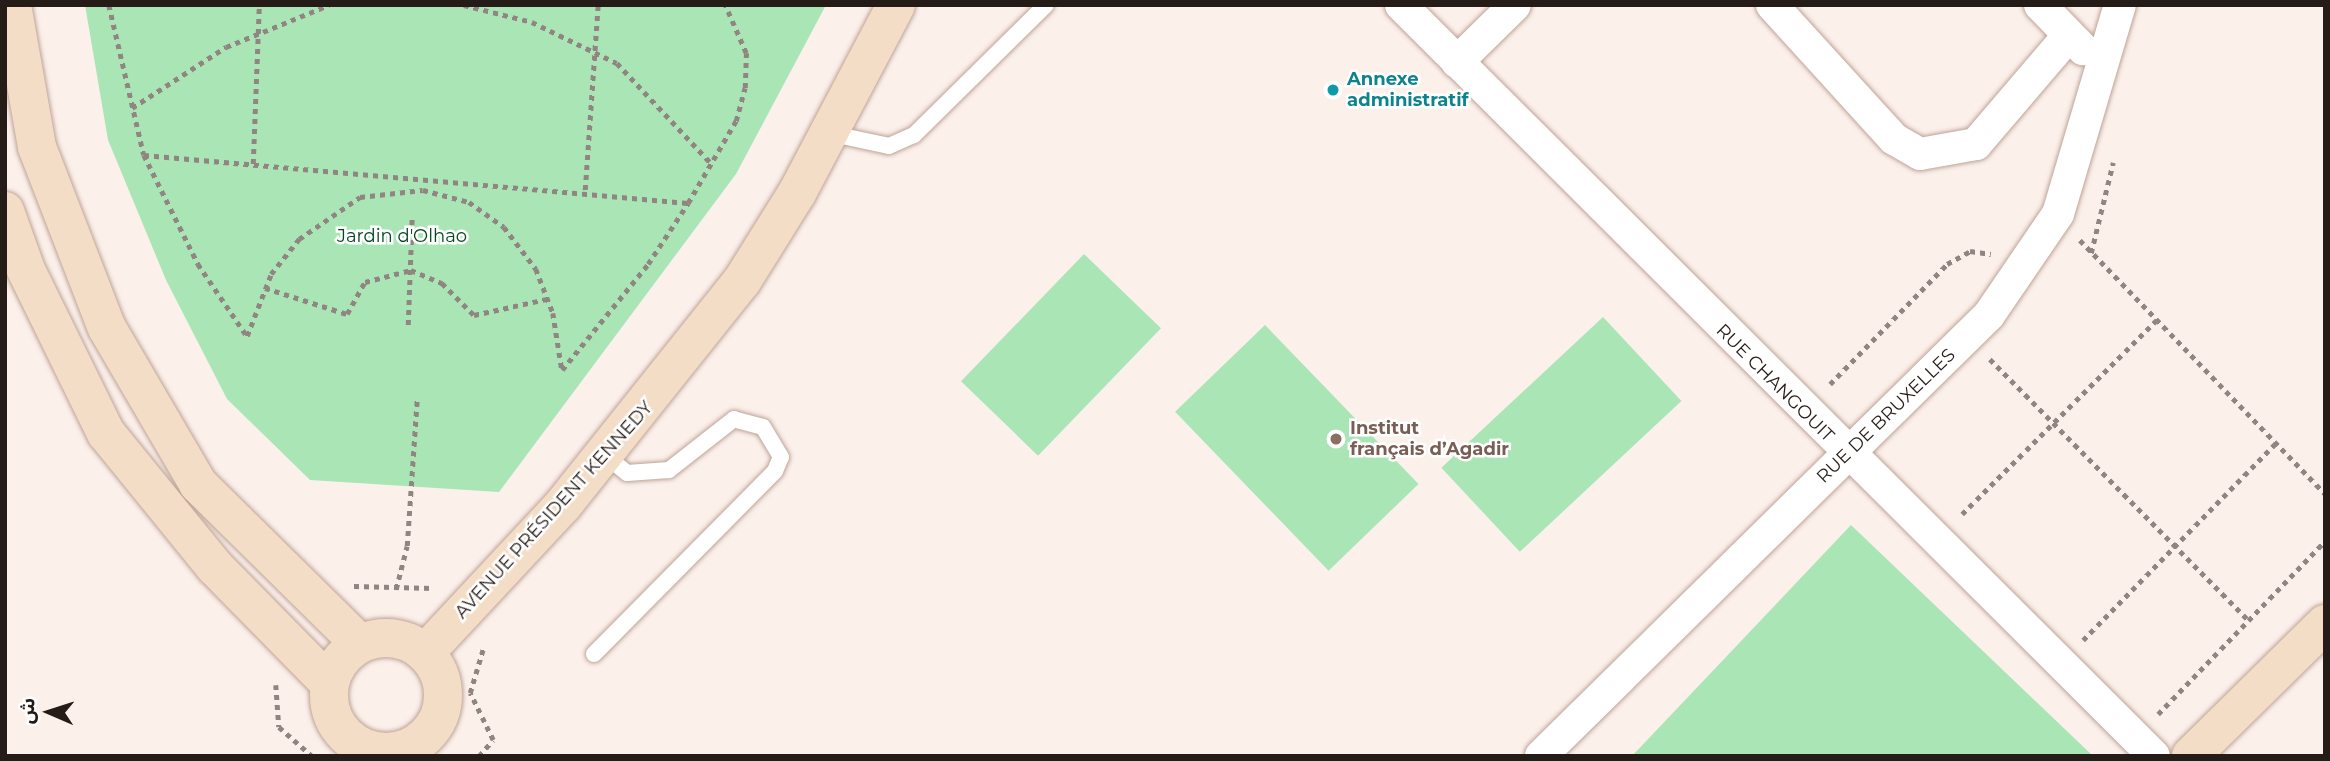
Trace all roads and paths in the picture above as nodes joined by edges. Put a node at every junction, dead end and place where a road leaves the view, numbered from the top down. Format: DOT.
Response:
graph roads {
  1 [pos="12,5"];
  2 [pos="109,5"];
  3 [pos="259,5"];
  4 [pos="329,5"];
  5 [pos="464,5"];
  6 [pos="598,5"];
  7 [pos="725,5"];
  8 [pos="896,5"];
  9 [pos="1046,5"];
  10 [pos="1401,5"];
  11 [pos="1515,5"];
  12 [pos="1772,5"];
  13 [pos="2040,5"];
  14 [pos="2120,5"];
  15 [pos="258,31"];
  16 [pos="2069,35"];
  17 [pos="594,52"];
  18 [pos="1457,62"];
  19 [pos="2103,70"];
  20 [pos="132,108"];
  21 [pos="828,133"];
  22 [pos="144,155"];
  23 [pos="253,164"];
  24 [pos="712,164"];
  25 [pos="424,177"];
  26 [pos="423,190"];
  27 [pos="585,190"];
  28 [pos="688,202"];
  29 [pos="5,211"];
  30 [pos="2058,214"];
  31 [pos="412,217"];
  32 [pos="2030,258"];
  33 [pos="411,270"];
  34 [pos="265,288"];
  35 [pos="547,299"];
  36 [pos="2157,320"];
  37 [pos="408,325"];
  38 [pos="1967,337"];
  39 [pos="1784,392"];
  40 [pos="417,399"];
  41 [pos="2056,425"];
  42 [pos="2276,443"];
  43 [pos="1846,454"];
  44 [pos="606,455"];
  45 [pos="2325,494"];
  46 [pos="1934,540"];
  47 [pos="2325,541"];
  48 [pos="2173,544"];
  49 [pos="396,589"];
  50 [pos="459,616"];
  51 [pos="2248,620"];
  52 [pos="2325,624"];
  53 [pos="359,643"];
  54 [pos="425,653"];
  55 [pos="594,654"];
  56 [pos="2060,664"];
  57 [pos="329,684"];
  58 [pos="330,744"];
  59 [pos="2145,747"];
  60 [pos="428,749"];
  61 [pos="479,756"];
  62 [pos="1541,756"];
  63 [pos="2191,756"];
  1 -- 53 [label="street"];
  2 -- 20 [label="path"];
  3 -- 15 [label="path"];
  4 -- 15 [label="path"];
  5 -- 17 [label="path"];
  6 -- 17 [label="path"];
  7 -- 24 [label="path"];
  8 -- 21 [label="street, AVENUE PRÉSIDENT KENNEDY"];
  9 -- 21 [label="lane"];
  10 -- 18 [label="street, RUE CHANGOUIT"];
  11 -- 18 [label="street"];
  12 -- 16 [label="street"];
  13 -- 16 [label="street"];
  14 -- 19 [label="street, RUE DE BRUXELLES"];
  15 -- 20 [label="path"];
  15 -- 23 [label="path"];
  16 -- 19 [label="street"];
  17 -- 24 [label="path"];
  17 -- 27 [label="path"];
  18 -- 39 [label="street, RUE CHANGOUIT"];
  19 -- 30 [label="street, RUE DE BRUXELLES"];
  20 -- 22 [label="path"];
  21 -- 44 [label="street, AVENUE PRÉSIDENT KENNEDY"];
  22 -- 23 [label="path"];
  22 -- 34 [label="path"];
  23 -- 25 [label="path"];
  24 -- 28 [label="path"];
  25 -- 26 [label="path"];
  25 -- 27 [label="path"];
  26 -- 34 [label="path"];
  26 -- 35 [label="path"];
  27 -- 28 [label="path"];
  28 -- 35 [label="path"];
  29 -- 57 [label="street"];
  30 -- 32 [label="street, RUE DE BRUXELLES"];
  30 -- 36 [label="path"];
  31 -- 33 [label="path"];
  32 -- 38 [label="street, RUE DE BRUXELLES"];
  32 -- 39 [label="path"];
  33 -- 34 [label="path"];
  33 -- 35 [label="path"];
  33 -- 37 [label="path"];
  36 -- 41 [label="path"];
  36 -- 42 [label="path"];
  38 -- 41 [label="path"];
  38 -- 43 [label="street, RUE DE BRUXELLES"];
  39 -- 43 [label="street, RUE CHANGOUIT"];
  40 -- 49 [label="path"];
  41 -- 46 [label="path"];
  41 -- 48 [label="path"];
  42 -- 45 [label="path"];
  42 -- 48 [label="path"];
  43 -- 46 [label="street, RUE CHANGOUIT"];
  43 -- 62 [label="street, RUE DE BRUXELLES"];
  44 -- 50 [label="street, AVENUE PRÉSIDENT KENNEDY"];
  44 -- 55 [label="lane"];
  46 -- 56 [label="street, RUE CHANGOUIT"];
  47 -- 51 [label="path"];
  48 -- 51 [label="path"];
  48 -- 56 [label="path"];
  50 -- 54 [label="street, AVENUE PRÉSIDENT KENNEDY"];
  50 -- 61 [label="path"];
  51 -- 59 [label="path"];
  52 -- 63 [label="street"];
  53 -- 54 [label="street"];
  53 -- 57 [label="street"];
  54 -- 60 [label="street"];
  56 -- 59 [label="street, RUE CHANGOUIT"];
  57 -- 58 [label="street"];
  58 -- 60 [label="street"];
}
